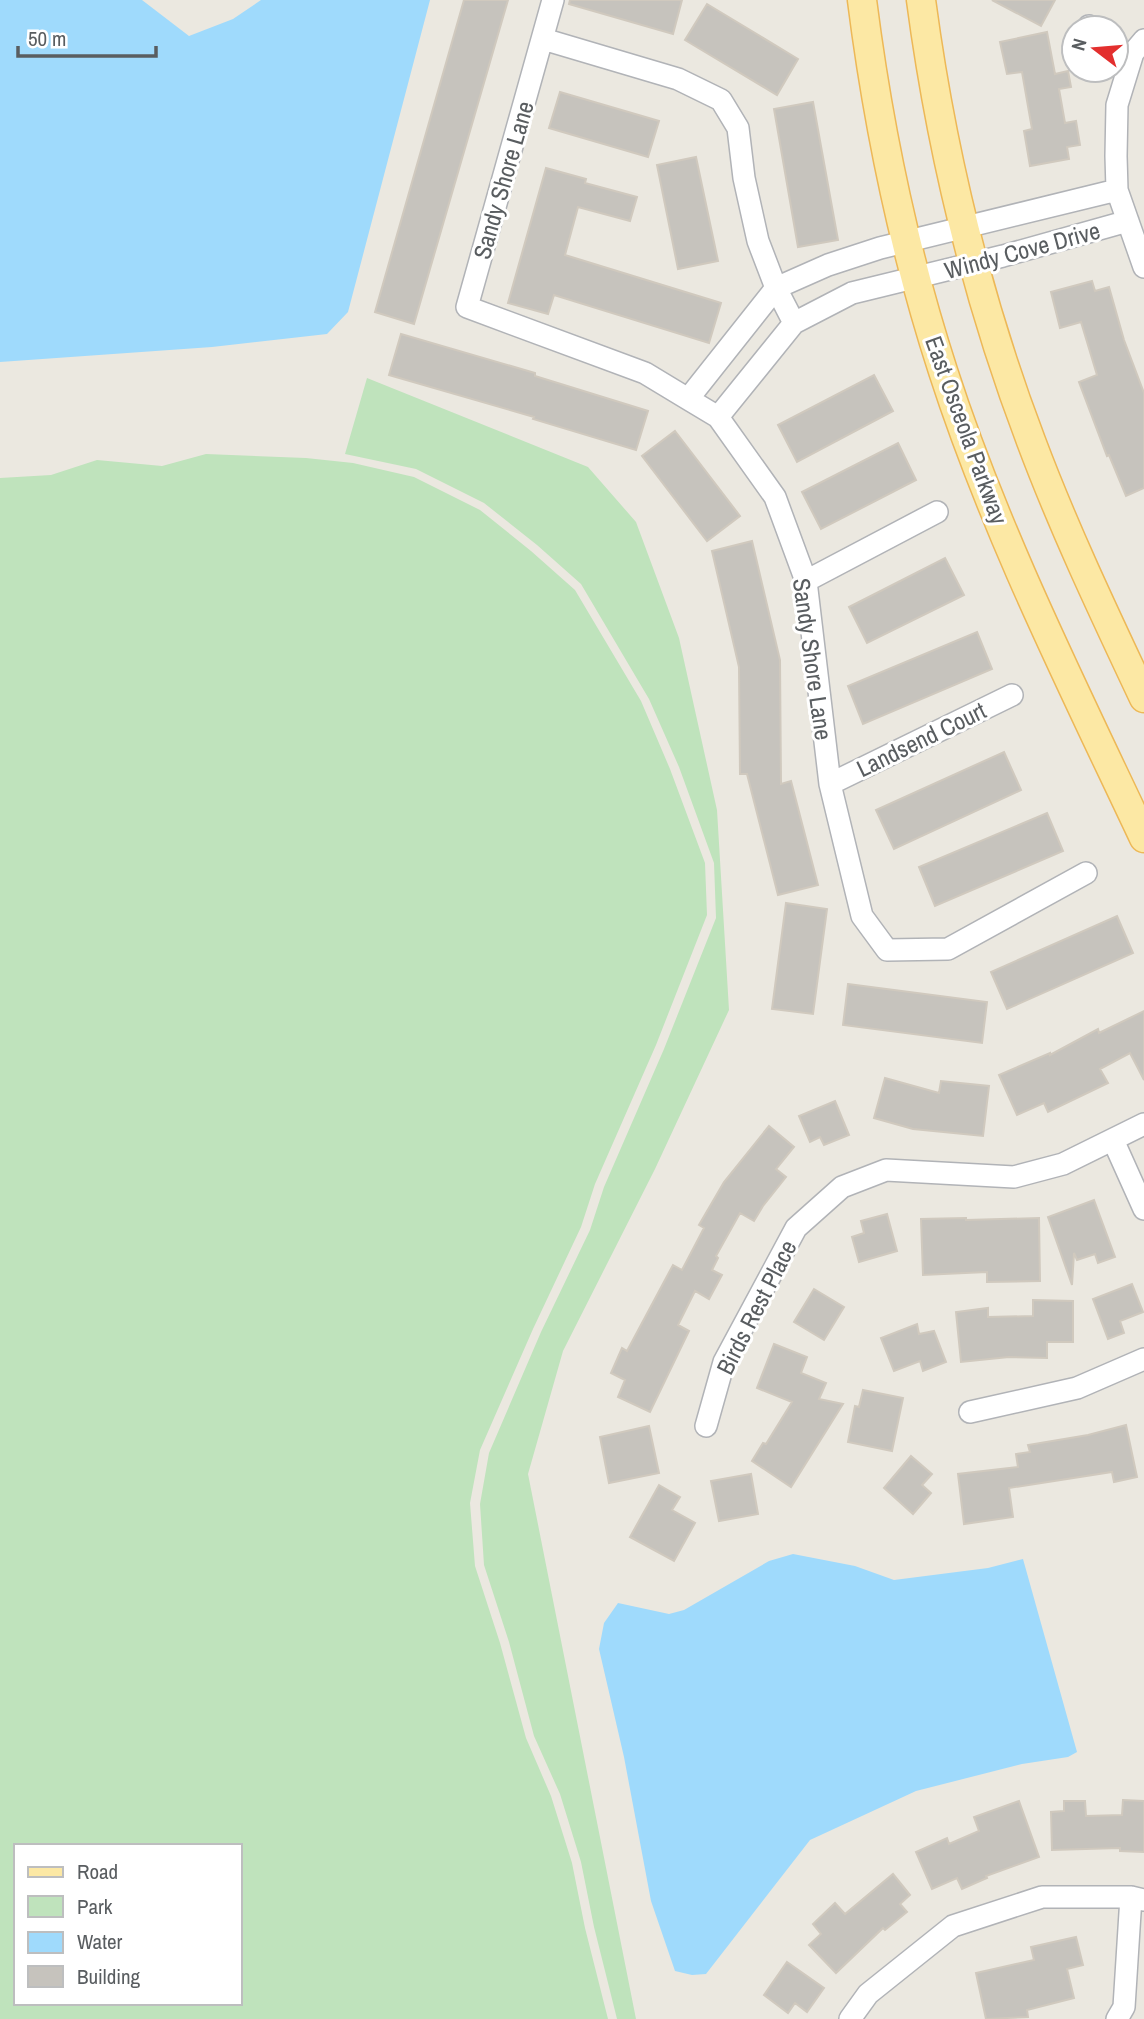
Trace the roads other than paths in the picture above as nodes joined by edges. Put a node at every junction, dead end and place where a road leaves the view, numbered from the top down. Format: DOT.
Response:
graph roads {
  1 [pos="553,0"];
  2 [pos="862,0"];
  3 [pos="921,0"];
  4 [pos="543,39"];
  5 [pos="1131,45"];
  6 [pos="1117,190"];
  7 [pos="1128,222"];
  8 [pos="963,228"];
  9 [pos="907,242"];
  10 [pos="973,264"];
  11 [pos="1144,267"];
  12 [pos="916,278"];
  13 [pos="776,288"];
  14 [pos="794,323"];
  15 [pos="688,399"];
  16 [pos="718,417"];
  17 [pos="937,512"];
  18 [pos="806,581"];
  19 [pos="1012,695"];
  20 [pos="1144,698"];
  21 [pos="830,784"];
  22 [pos="1144,838"];
  23 [pos="1086,873"];
  24 [pos="1144,1124"];
  25 [pos="1113,1140"];
  26 [pos="1144,1209"];
  27 [pos="1144,1359"];
  28 [pos="970,1412"];
  29 [pos="706,1426"];
  30 [pos="1137,1898"];
  31 [pos="850,2019"];
  32 [pos="1117,2019"];
  1 -- 4 [label="street, Sandy Shore Lane"];
  2 -- 9 [label="main road, East Osceola Parkway"];
  3 -- 8 [label="main road"];
  4 -- 13 [label="street"];
  4 -- 15 [label="street, Sandy Shore Lane"];
  5 -- 6 [label="street"];
  6 -- 7 [label="street"];
  6 -- 8 [label="street, Windy Cove Drive"];
  7 -- 10 [label="street, Windy Cove Drive"];
  7 -- 11 [label="street"];
  8 -- 9 [label="street, Windy Cove Drive"];
  8 -- 10 [label="main road"];
  9 -- 12 [label="main road, East Osceola Parkway"];
  9 -- 13 [label="street, Windy Cove Drive"];
  10 -- 12 [label="street, Windy Cove Drive"];
  10 -- 20 [label="main road"];
  12 -- 14 [label="street, Windy Cove Drive"];
  12 -- 22 [label="main road, East Osceola Parkway"];
  13 -- 14 [label="street"];
  13 -- 15 [label="street"];
  14 -- 16 [label="street"];
  15 -- 16 [label="street, Sandy Shore Lane"];
  16 -- 18 [label="street, Sandy Shore Lane"];
  17 -- 18 [label="street"];
  18 -- 21 [label="street, Sandy Shore Lane"];
  19 -- 21 [label="street, Landsend Court"];
  21 -- 23 [label="street, Sandy Shore Lane"];
  24 -- 25 [label="street, Birds Rest Place"];
  25 -- 26 [label="street"];
  25 -- 29 [label="street, Birds Rest Place"];
  27 -- 28 [label="street"];
  30 -- 31 [label="street"];
  30 -- 32 [label="street"];
}
